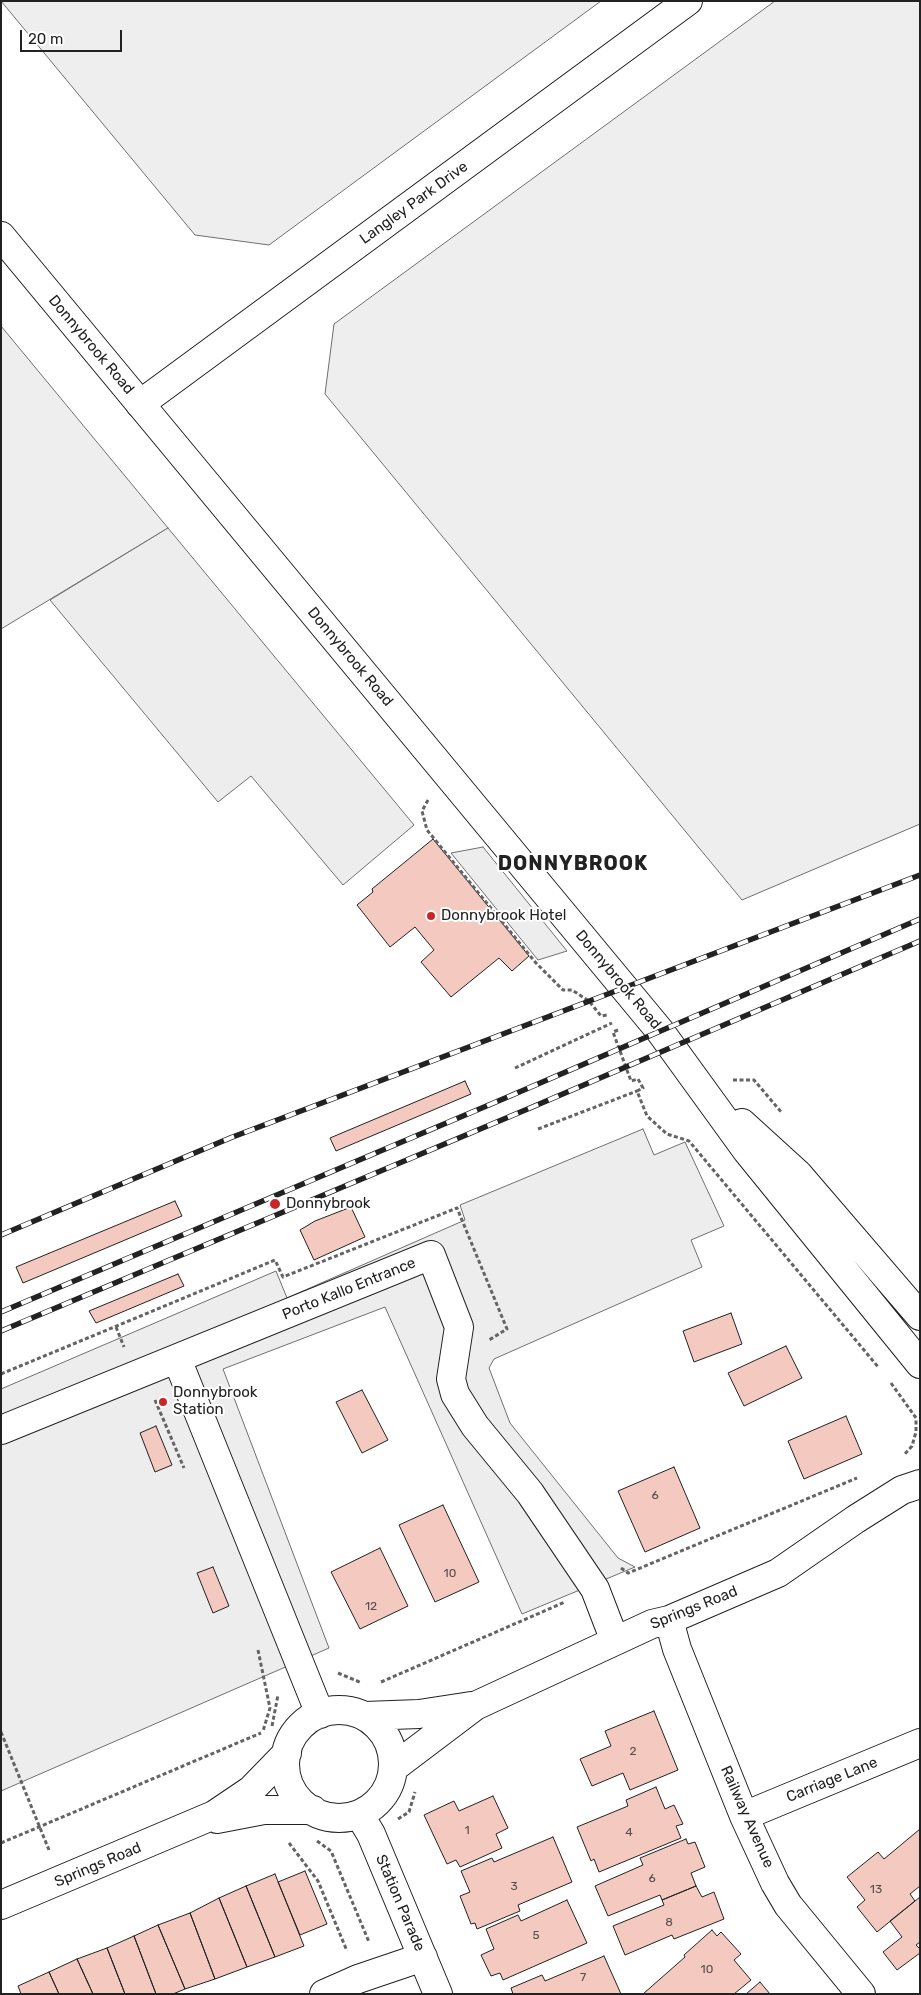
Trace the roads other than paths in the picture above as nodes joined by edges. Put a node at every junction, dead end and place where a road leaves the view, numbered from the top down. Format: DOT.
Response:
graph roads {
  1 [pos="688,1"];
  2 [pos="1,236"];
  3 [pos="140,404"];
  4 [pos="695,1079"];
  5 [pos="920,1316"];
  6 [pos="177,1358"];
  7 [pos="920,1364"];
  8 [pos="1,1430"];
  9 [pos="911,1476"];
  10 [pos="669,1620"];
  11 [pos="614,1641"];
  12 [pos="475,1706"];
  13 [pos="320,1714"];
  14 [pos="365,1716"];
  15 [pos="920,1744"];
  16 [pos="287,1753"];
  17 [pos="392,1768"];
  18 [pos="313,1810"];
  19 [pos="360,1814"];
  20 [pos="744,1816"];
  21 [pos="194,1824"];
  22 [pos="1,1906"];
  23 [pos="423,1957"];
  24 [pos="324,1994"];
  25 [pos="438,1994"];
  26 [pos="861,1994"];
  1 -- 3 [label="street, Langley Park Drive"];
  2 -- 3 [label="street, Donnybrook Road"];
  3 -- 4 [label="street, Donnybrook Road"];
  4 -- 5 [label="street, Donnybrook Road"];
  4 -- 7 [label="street, Donnybrook Road"];
  6 -- 8 [label="street"];
  6 -- 11 [label="street, Porto Kallo Entrance"];
  6 -- 13 [label="street"];
  9 -- 10 [label="street, Springs Road"];
  10 -- 11 [label="street, Springs Road"];
  10 -- 20 [label="street, Railway Avenue"];
  11 -- 12 [label="street, Springs Road"];
  12 -- 14 [label="street, Springs Road"];
  12 -- 17 [label="street, Springs Road"];
  13 -- 14 [label="street"];
  13 -- 16 [label="street"];
  14 -- 17 [label="street"];
  15 -- 20 [label="street, Carriage Lane"];
  16 -- 18 [label="street"];
  16 -- 21 [label="street, Springs Road"];
  17 -- 19 [label="street"];
  18 -- 19 [label="street"];
  18 -- 21 [label="street, Springs Road"];
  19 -- 23 [label="street, Station Parade"];
  20 -- 26 [label="street, Railway Avenue"];
  21 -- 22 [label="street, Springs Road"];
  23 -- 24 [label="street"];
  23 -- 25 [label="street, Station Parade"];
}
